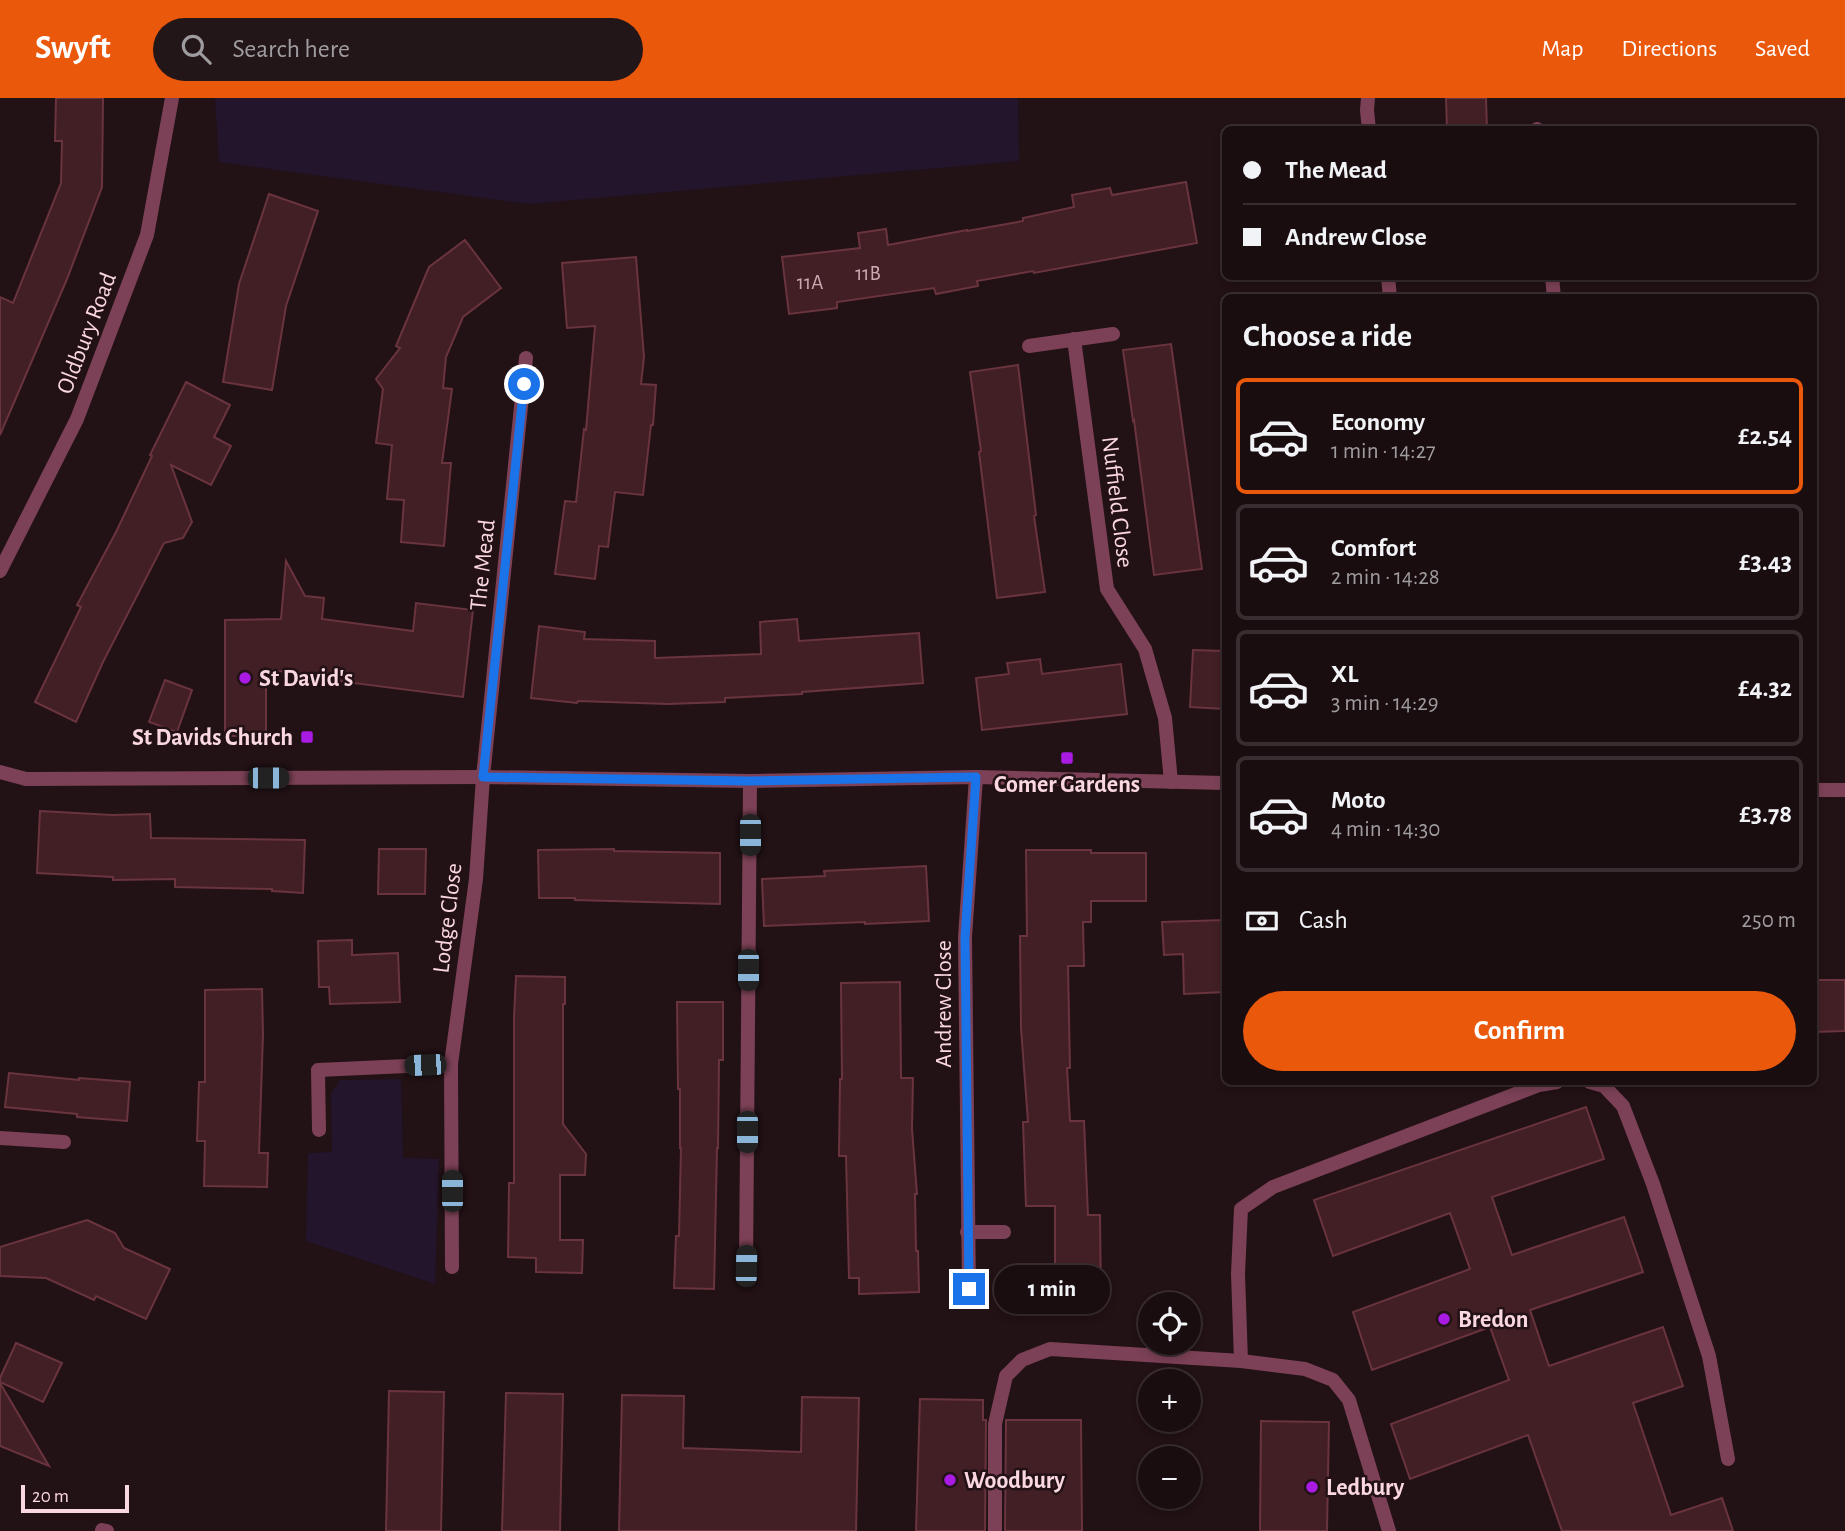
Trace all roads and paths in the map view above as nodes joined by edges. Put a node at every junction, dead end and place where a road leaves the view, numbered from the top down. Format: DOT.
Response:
graph roads {
  1 [pos="172,98"];
  2 [pos="1368,98"];
  3 [pos="1370,126"];
  4 [pos="1113,334"];
  5 [pos="1074,339"];
  6 [pos="1029,346"];
  7 [pos="526,358"];
  8 [pos="0,570"];
  9 [pos="0,772"];
  10 [pos="483,777"];
  11 [pos="976,777"];
  12 [pos="750,781"];
  13 [pos="1171,782"];
  14 [pos="1222,783"];
  15 [pos="1817,790"];
  16 [pos="1845,790"];
  17 [pos="452,1064"];
  18 [pos="1533,1085"];
  19 [pos="1600,1085"];
  20 [pos="319,1130"];
  21 [pos="0,1138"];
  22 [pos="64,1142"];
  23 [pos="967,1232"];
  24 [pos="1004,1232"];
  25 [pos="746,1266"];
  26 [pos="452,1267"];
  27 [pos="969,1289"];
  28 [pos="1241,1361"];
  29 [pos="1728,1459"];
  30 [pos="995,1531"];
  31 [pos="1389,1531"];
  1 -- 8 [label="street, Oldbury Road"];
  2 -- 3 [label="street"];
  4 -- 5 [label="street"];
  5 -- 6 [label="street"];
  5 -- 13 [label="street, Nuffield Close"];
  7 -- 10 [label="street, The Mead"];
  9 -- 10 [label="street"];
  10 -- 12 [label="street"];
  10 -- 17 [label="street, Lodge Close"];
  11 -- 12 [label="street"];
  11 -- 13 [label="street"];
  11 -- 23 [label="street, Andrew Close"];
  12 -- 25 [label="street"];
  13 -- 14 [label="street"];
  15 -- 16 [label="street"];
  17 -- 20 [label="street"];
  17 -- 26 [label="street, Lodge Close"];
  18 -- 28 [label="street"];
  19 -- 29 [label="street"];
  21 -- 22 [label="street"];
  23 -- 24 [label="street"];
  23 -- 27 [label="street, Andrew Close"];
  28 -- 30 [label="street"];
  28 -- 31 [label="street"];
}
